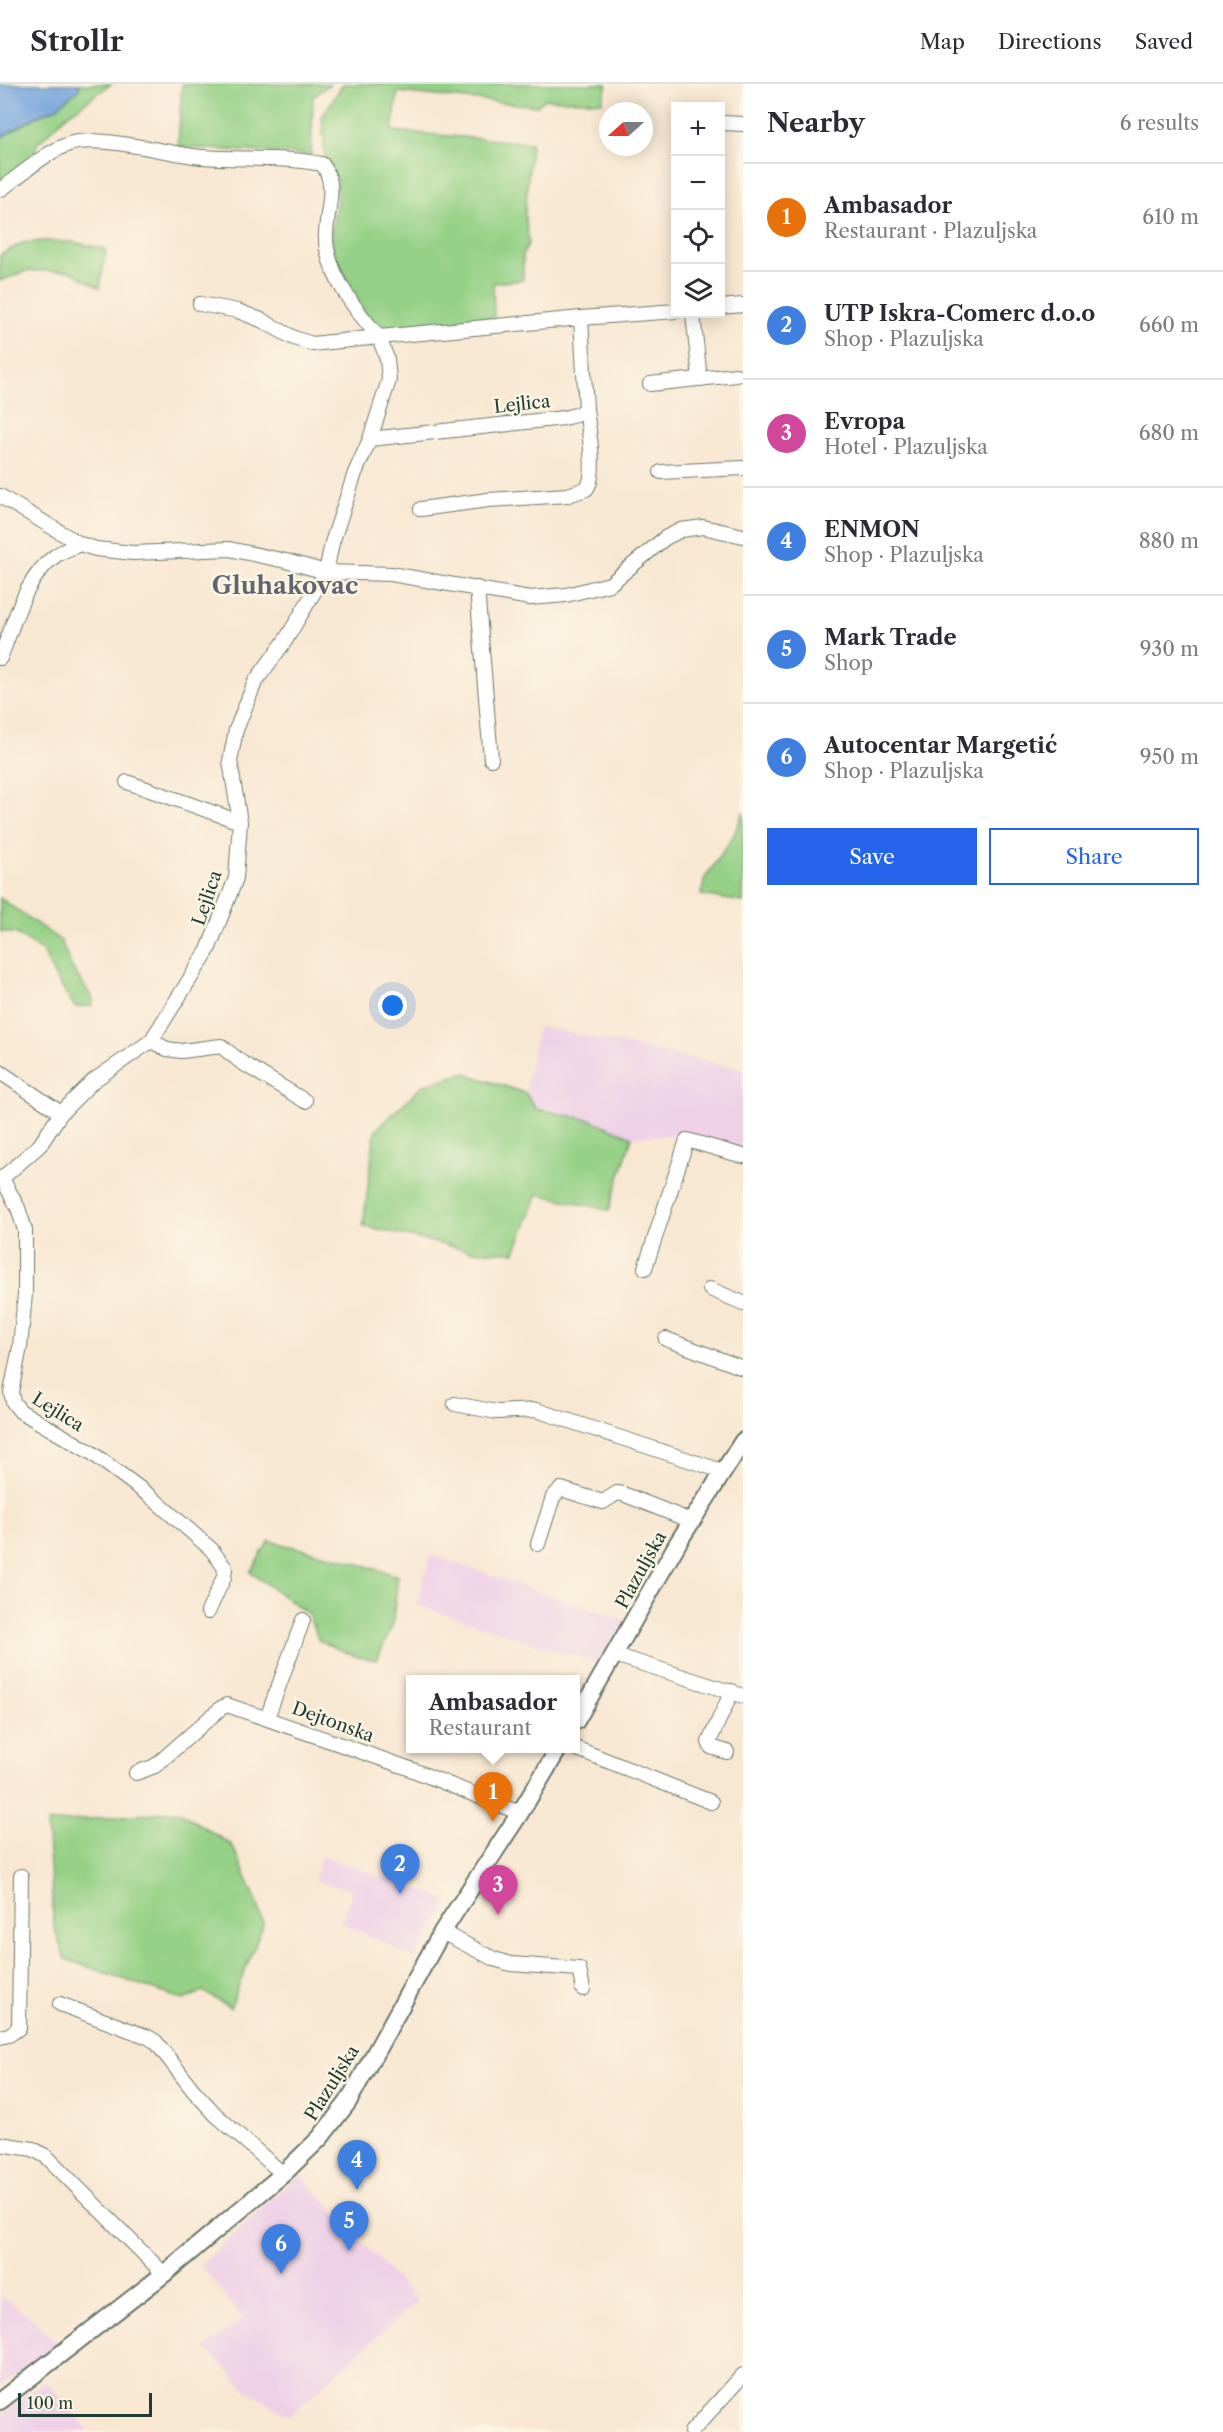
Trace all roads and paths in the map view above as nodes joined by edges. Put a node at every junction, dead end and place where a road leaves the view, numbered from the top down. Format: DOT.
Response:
graph roads {
  1 [pos="725,123"];
  2 [pos="743,124"];
  3 [pos="0,190"];
  4 [pos="200,304"];
  5 [pos="743,305"];
  6 [pos="725,307"];
  7 [pos="671,310"];
  8 [pos="581,318"];
  9 [pos="693,318"];
  10 [pos="379,337"];
  11 [pos="736,375"];
  12 [pos="700,379"];
  13 [pos="650,384"];
  14 [pos="586,410"];
  15 [pos="370,439"];
  16 [pos="743,468"];
  17 [pos="661,472"];
  18 [pos="0,496"];
  19 [pos="421,509"];
  20 [pos="743,536"];
  21 [pos="80,544"];
  22 [pos="326,572"];
  23 [pos="477,588"];
  24 [pos="0,658"];
  25 [pos="491,759"];
  26 [pos="127,782"];
  27 [pos="240,822"];
  28 [pos="151,1041"];
  29 [pos="0,1072"];
  30 [pos="305,1101"];
  31 [pos="61,1113"];
  32 [pos="743,1156"];
  33 [pos="1,1179"];
  34 [pos="645,1269"];
  35 [pos="710,1289"];
  36 [pos="743,1303"];
  37 [pos="666,1339"];
  38 [pos="743,1368"];
  39 [pos="455,1404"];
  40 [pos="743,1441"];
  41 [pos="722,1471"];
  42 [pos="691,1521"];
  43 [pos="538,1544"];
  44 [pos="208,1612"];
  45 [pos="303,1620"];
  46 [pos="615,1654"];
  47 [pos="737,1693"];
  48 [pos="580,1714"];
  49 [pos="267,1718"];
  50 [pos="580,1751"];
  51 [pos="727,1752"];
  52 [pos="557,1753"];
  53 [pos="136,1773"];
  54 [pos="711,1802"];
  55 [pos="520,1813"];
  56 [pos="21,1876"];
  57 [pos="442,1932"];
  58 [pos="583,1989"];
  59 [pos="60,2004"];
  60 [pos="0,2037"];
  61 [pos="0,2144"];
  62 [pos="283,2174"];
  63 [pos="164,2274"];
  64 [pos="743,2375"];
  65 [pos="0,2401"];
  66 [pos="691,2432"];
  1 -- 2 [label="street"];
  3 -- 10 [label="street"];
  4 -- 10 [label="street"];
  5 -- 6 [label="street"];
  7 -- 8 [label="street"];
  8 -- 10 [label="street"];
  8 -- 14 [label="street"];
  9 -- 12 [label="street"];
  10 -- 15 [label="street, Lejlica"];
  11 -- 12 [label="street"];
  12 -- 13 [label="street"];
  14 -- 15 [label="street, Lejlica"];
  14 -- 19 [label="street"];
  15 -- 22 [label="street, Lejlica"];
  16 -- 17 [label="street"];
  18 -- 21 [label="street"];
  20 -- 23 [label="street"];
  21 -- 22 [label="street"];
  21 -- 24 [label="street"];
  22 -- 23 [label="street"];
  22 -- 27 [label="street, Lejlica"];
  23 -- 25 [label="street"];
  26 -- 27 [label="street"];
  27 -- 28 [label="street, Lejlica"];
  28 -- 30 [label="street"];
  28 -- 31 [label="street, Lejlica"];
  29 -- 31 [label="street"];
  31 -- 33 [label="street, Lejlica"];
  32 -- 34 [label="street"];
  33 -- 44 [label="street, Lejlica"];
  35 -- 36 [label="street"];
  37 -- 38 [label="street"];
  39 -- 41 [label="street"];
  40 -- 41 [label="main road, Plazuljska"];
  41 -- 42 [label="main road, Plazuljska"];
  42 -- 43 [label="street"];
  42 -- 46 [label="main road, Plazuljska"];
  45 -- 49 [label="street, Dejtonska"];
  46 -- 47 [label="street"];
  46 -- 48 [label="main road, Plazuljska"];
  47 -- 51 [label="street"];
  49 -- 53 [label="street, Dejtonska"];
  49 -- 55 [label="street, Dejtonska"];
  50 -- 54 [label="street"];
  52 -- 55 [label="main road, Plazuljska"];
  55 -- 57 [label="main road, Plazuljska"];
  56 -- 60 [label="street"];
  57 -- 58 [label="street"];
  57 -- 62 [label="main road, Plazuljska"];
  59 -- 62 [label="street"];
  61 -- 63 [label="street"];
  62 -- 63 [label="main road, Plazuljska"];
  63 -- 65 [label="main road, Plazuljska"];
  64 -- 66 [label="street"];
}
